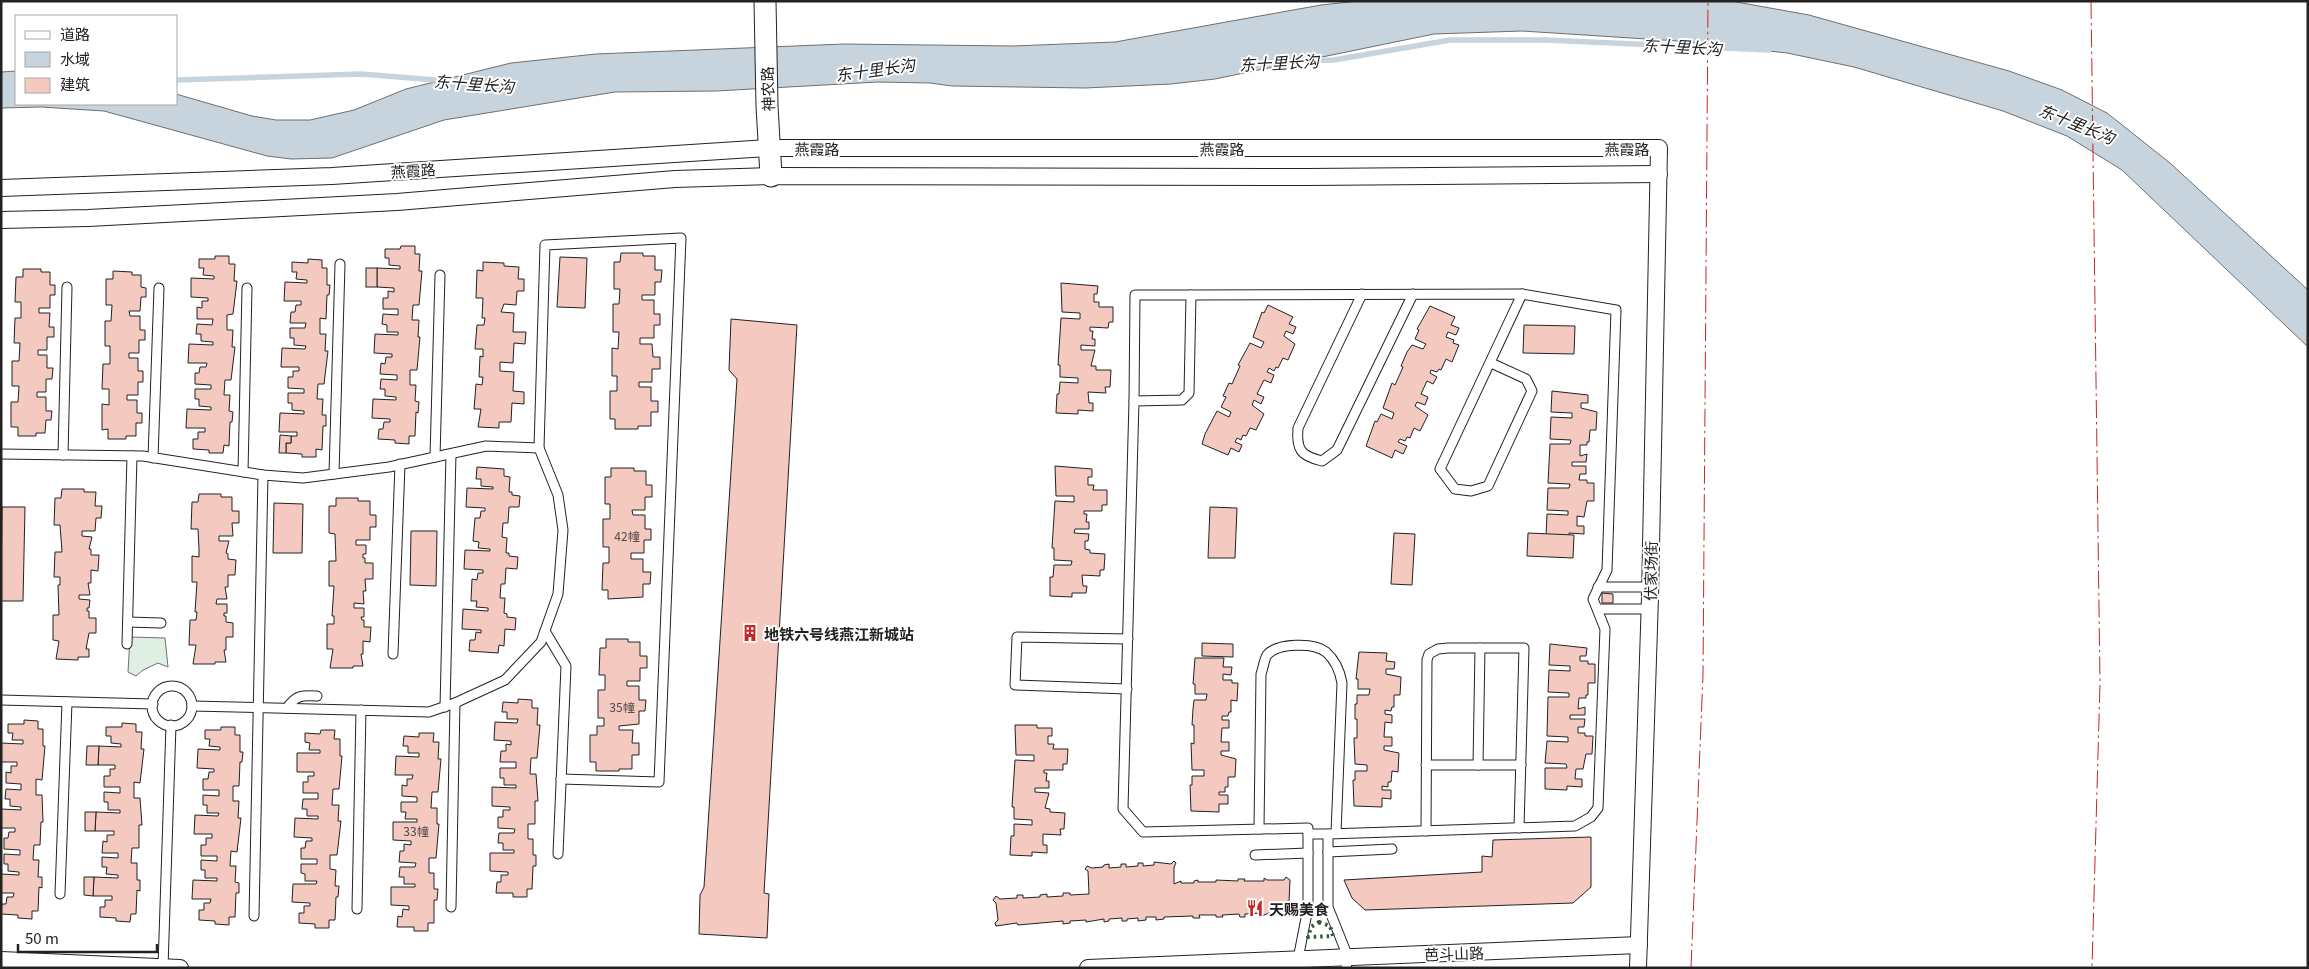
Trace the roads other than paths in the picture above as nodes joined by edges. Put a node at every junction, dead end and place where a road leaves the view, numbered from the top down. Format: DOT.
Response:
graph roads {
  1 [pos="765,1"];
  2 [pos="769,148"];
  3 [pos="1659,174"];
  4 [pos="770,176"];
  5 [pos="1,188"];
  6 [pos="1,220"];
  7 [pos="340,264"];
  8 [pos="440,275"];
  9 [pos="67,288"];
  10 [pos="159,288"];
  11 [pos="247,288"];
  12 [pos="1362,294"];
  13 [pos="1413,294"];
  14 [pos="1522,294"];
  15 [pos="1191,295"];
  16 [pos="1491,363"];
  17 [pos="1134,401"];
  18 [pos="539,448"];
  19 [pos="1,454"];
  20 [pos="451,454"];
  21 [pos="63,455"];
  22 [pos="132,456"];
  23 [pos="435,457"];
  24 [pos="153,458"];
  25 [pos="400,464"];
  26 [pos="243,472"];
  27 [pos="334,474"];
  28 [pos="262,475"];
  29 [pos="1598,587"];
  30 [pos="1650,588"];
  31 [pos="1649,609"];
  32 [pos="1598,610"];
  33 [pos="128,622"];
  34 [pos="160,623"];
  35 [pos="545,631"];
  36 [pos="1128,639"];
  37 [pos="127,644"];
  38 [pos="1480,648"];
  39 [pos="393,654"];
  40 [pos="1127,689"];
  41 [pos="317,696"];
  42 [pos="1,700"];
  43 [pos="66,702"];
  44 [pos="153,704"];
  45 [pos="455,704"];
  46 [pos="192,706"];
  47 [pos="258,707"];
  48 [pos="445,707"];
  49 [pos="287,708"];
  50 [pos="361,710"];
  51 [pos="171,726"];
  52 [pos="1426,765"];
  53 [pos="1478,765"];
  54 [pos="1521,765"];
  55 [pos="562,779"];
  56 [pos="1519,828"];
  57 [pos="1258,829"];
  58 [pos="1426,831"];
  59 [pos="1308,834"];
  60 [pos="1332,834"];
  61 [pos="1392,850"];
  62 [pos="1328,852"];
  63 [pos="1308,853"];
  64 [pos="558,854"];
  65 [pos="1255,855"];
  66 [pos="60,894"];
  67 [pos="451,906"];
  68 [pos="357,909"];
  69 [pos="254,916"];
  70 [pos="1639,945"];
  71 [pos="1,960"];
  72 [pos="1347,962"];
  73 [pos="1300,963"];
  74 [pos="163,967"];
  75 [pos="180,968"];
  76 [pos="1088,968"];
  77 [pos="1638,968"];
  1 -- 2 [label="street, 神农路"];
  2 -- 3 [label="street, 燕霞路"];
  2 -- 4 [label="street, 神农路"];
  2 -- 5 [label="street, 燕霞路"];
  3 -- 4 [label="street, 燕霞路"];
  3 -- 30 [label="street, 伏家场街"];
  4 -- 6 [label="street, 燕霞路"];
  7 -- 27 [label="lane"];
  8 -- 23 [label="lane"];
  9 -- 21 [label="lane"];
  10 -- 24 [label="lane"];
  11 -- 26 [label="lane"];
  12 -- 13 [label="lane"];
  12 -- 13 [label="lane"];
  12 -- 15 [label="lane"];
  13 -- 14 [label="lane"];
  14 -- 16 [label="lane"];
  14 -- 29 [label="lane"];
  15 -- 17 [label="lane"];
  15 -- 17 [label="lane"];
  16 -- 16 [label="lane"];
  17 -- 36 [label="lane"];
  18 -- 20 [label="lane"];
  18 -- 35 [label="lane"];
  18 -- 55 [label="lane"];
  19 -- 21 [label="lane"];
  20 -- 23 [label="lane"];
  20 -- 48 [label="lane"];
  21 -- 22 [label="lane"];
  22 -- 24 [label="lane"];
  22 -- 33 [label="lane"];
  23 -- 25 [label="lane"];
  24 -- 26 [label="lane"];
  25 -- 27 [label="lane"];
  25 -- 39 [label="lane"];
  26 -- 28 [label="lane"];
  27 -- 28 [label="lane"];
  28 -- 47 [label="lane"];
  29 -- 30 [label="lane"];
  29 -- 32 [label="lane"];
  30 -- 31 [label="street, 伏家场街"];
  31 -- 32 [label="lane"];
  31 -- 70 [label="street, 伏家场街"];
  32 -- 56 [label="lane"];
  33 -- 34 [label="lane"];
  33 -- 37 [label="lane"];
  35 -- 45 [label="lane"];
  35 -- 55 [label="lane"];
  36 -- 40 [label="lane"];
  36 -- 40 [label="lane"];
  38 -- 52 [label="lane"];
  38 -- 53 [label="lane"];
  38 -- 54 [label="lane"];
  40 -- 57 [label="lane"];
  41 -- 49 [label="lane"];
  42 -- 43 [label="lane"];
  43 -- 44 [label="lane"];
  43 -- 66 [label="lane"];
  44 -- 46 [label="lane"];
  44 -- 51 [label="lane"];
  45 -- 48 [label="lane"];
  45 -- 67 [label="lane"];
  46 -- 47 [label="lane"];
  46 -- 51 [label="lane"];
  47 -- 49 [label="lane"];
  47 -- 69 [label="lane"];
  48 -- 50 [label="lane"];
  49 -- 50 [label="lane"];
  50 -- 68 [label="lane"];
  51 -- 74 [label="lane"];
  52 -- 53 [label="lane"];
  52 -- 58 [label="lane"];
  53 -- 54 [label="lane"];
  54 -- 56 [label="lane"];
  55 -- 64 [label="lane"];
  56 -- 58 [label="lane"];
  57 -- 59 [label="lane"];
  57 -- 60 [label="lane"];
  58 -- 60 [label="lane"];
  59 -- 60 [label="lane"];
  59 -- 63 [label="lane"];
  60 -- 62 [label="lane"];
  61 -- 62 [label="lane"];
  62 -- 72 [label="lane"];
  63 -- 65 [label="lane"];
  63 -- 73 [label="lane"];
  70 -- 72 [label="street, 芭斗山路"];
  70 -- 77 [label="street, 伏家场街"];
  71 -- 74 [label="street"];
  72 -- 73 [label="street, 芭斗山路"];
  73 -- 76 [label="street, 芭斗山路"];
  74 -- 75 [label="street"];
}
